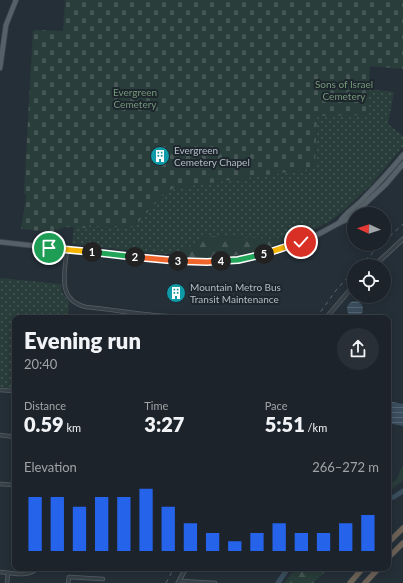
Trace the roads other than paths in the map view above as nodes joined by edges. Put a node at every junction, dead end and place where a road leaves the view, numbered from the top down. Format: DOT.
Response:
graph roads {
  1 [pos="16,0"];
  2 [pos="0,68"];
  3 [pos="403,155"];
  4 [pos="403,164"];
  5 [pos="361,207"];
  6 [pos="347,219"];
  7 [pos="339,223"];
  8 [pos="403,239"];
  9 [pos="0,242"];
  10 [pos="67,249"];
  11 [pos="382,259"];
  12 [pos="347,293"];
  13 [pos="145,315"];
  14 [pos="329,315"];
  15 [pos="0,390"];
  16 [pos="12,391"];
  17 [pos="0,436"];
  18 [pos="12,437"];
  19 [pos="0,484"];
  20 [pos="12,485"];
  21 [pos="403,528"];
  22 [pos="391,540"];
  23 [pos="403,544"];
  24 [pos="391,554"];
  25 [pos="34,571"];
  26 [pos="184,571"];
  27 [pos="360,571"];
  28 [pos="376,571"];
  29 [pos="0,572"];
  30 [pos="8,573"];
  31 [pos="104,579"];
  32 [pos="179,582"];
  33 [pos="7,583"];
  34 [pos="68,583"];
  35 [pos="205,583"];
  36 [pos="215,583"];
  37 [pos="350,583"];
  38 [pos="365,583"];
  1 -- 2 [label="main road"];
  3 -- 7 [label="main road"];
  4 -- 5 [label="main road"];
  6 -- 7 [label="main road"];
  7 -- 10 [label="main road"];
  8 -- 11 [label="street"];
  9 -- 10 [label="main road"];
  10 -- 13 [label="street"];
  12 -- 14 [label="street"];
  15 -- 16 [label="street"];
  17 -- 18 [label="street"];
  19 -- 20 [label="street"];
  21 -- 22 [label="highway"];
  23 -- 24 [label="highway"];
  25 -- 30 [label="street"];
  26 -- 32 [label="street"];
  27 -- 37 [label="highway"];
  28 -- 38 [label="highway"];
  29 -- 30 [label="street"];
  30 -- 33 [label="street"];
  31 -- 34 [label="street"];
  32 -- 35 [label="street"];
  35 -- 36 [label="street"];
}
